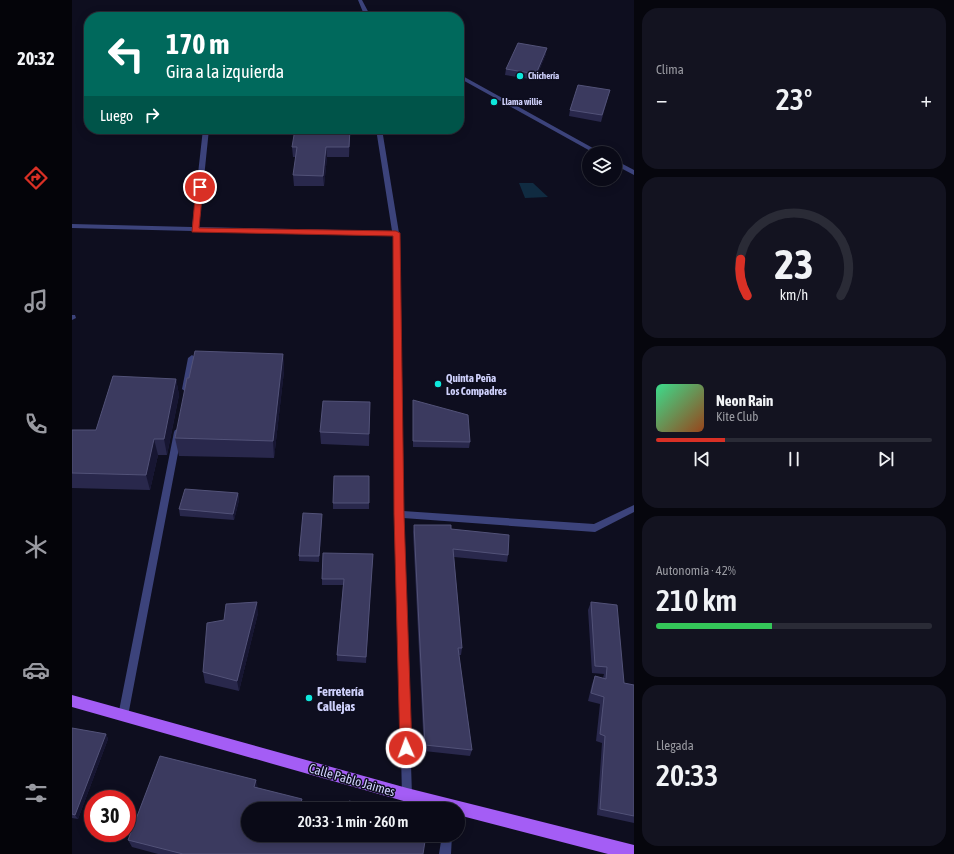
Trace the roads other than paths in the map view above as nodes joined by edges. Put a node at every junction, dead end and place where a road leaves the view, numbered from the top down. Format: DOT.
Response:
graph roads {
  1 [pos="360,0"];
  2 [pos="366,12"];
  3 [pos="464,79"];
  4 [pos="205,134"];
  5 [pos="380,134"];
  6 [pos="585,146"];
  7 [pos="622,166"];
  8 [pos="634,173"];
  9 [pos="72,226"];
  10 [pos="195,230"];
  11 [pos="396,233"];
  12 [pos="192,358"];
  13 [pos="185,396"];
  14 [pos="180,420"];
  15 [pos="634,508"];
  16 [pos="399,514"];
  17 [pos="72,701"];
  18 [pos="123,716"];
  19 [pos="407,795"];
  20 [pos="431,802"];
  21 [pos="465,811"];
  22 [pos="447,842"];
  23 [pos="634,853"];
  24 [pos="445,854"];
  1 -- 2 [label="street"];
  3 -- 6 [label="street"];
  4 -- 10 [label="street"];
  5 -- 11 [label="street"];
  7 -- 8 [label="street"];
  9 -- 10 [label="street"];
  10 -- 11 [label="street"];
  11 -- 16 [label="street"];
  12 -- 13 [label="street"];
  14 -- 18 [label="street"];
  15 -- 16 [label="street"];
  16 -- 19 [label="street"];
  17 -- 18 [label="main road, Calle Pablo Jaimes"];
  18 -- 19 [label="main road, Calle Pablo Jaimes"];
  19 -- 20 [label="main road, Calle Pablo Jaimes"];
  21 -- 23 [label="main road, Calle Pablo Jaimes"];
  22 -- 24 [label="street"];
}
